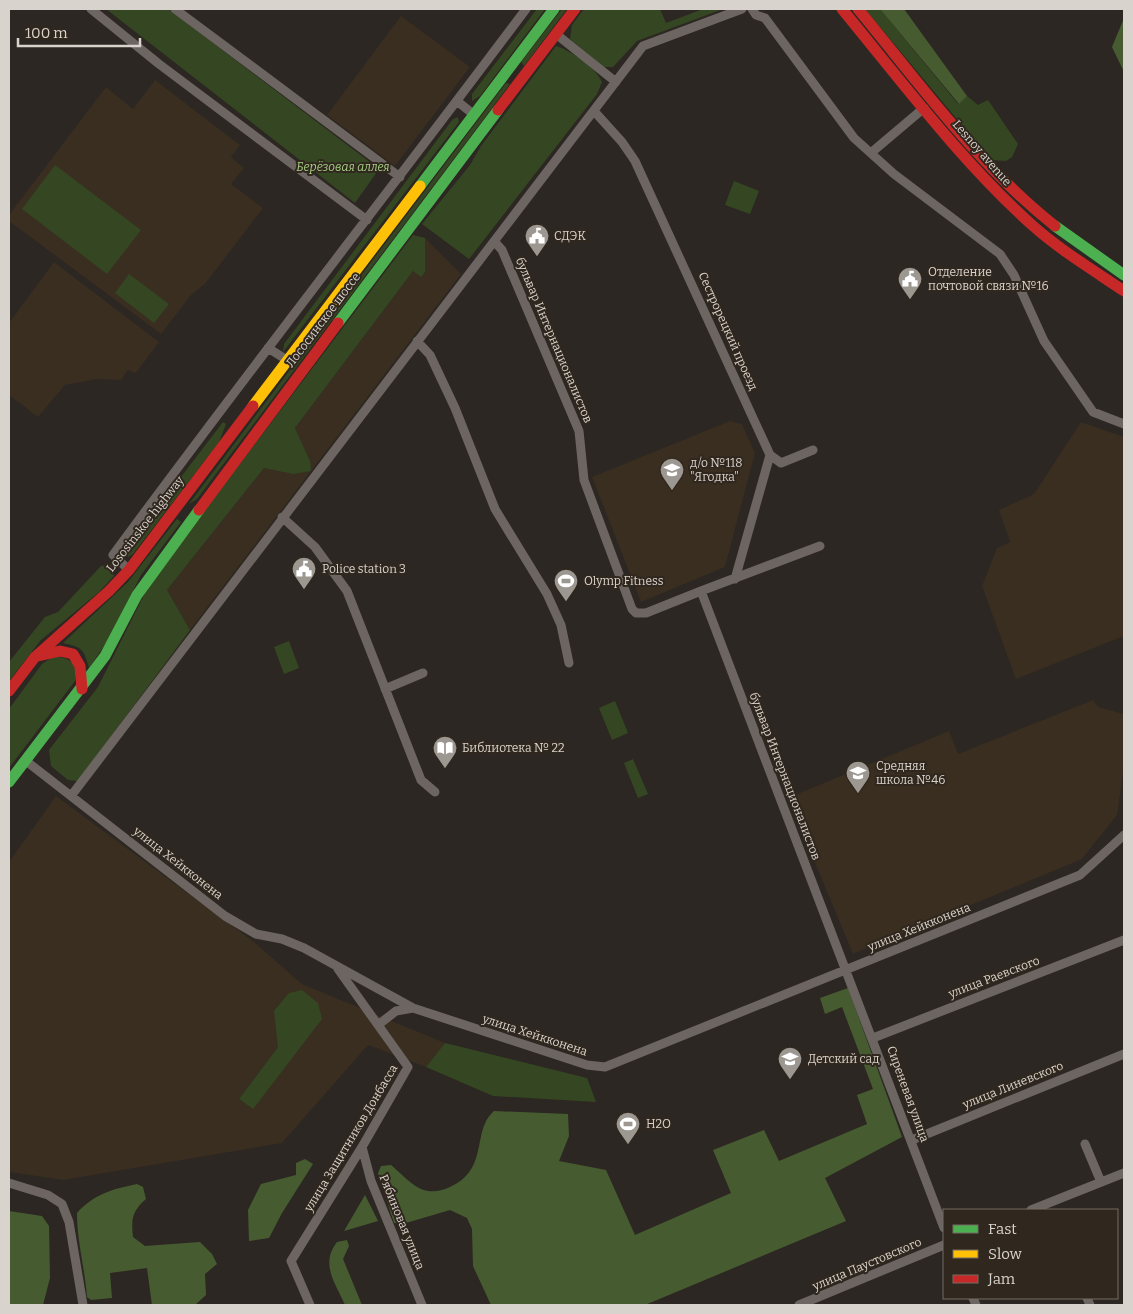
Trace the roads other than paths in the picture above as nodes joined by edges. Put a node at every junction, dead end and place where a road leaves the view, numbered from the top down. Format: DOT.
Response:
graph roads {
  1 [pos="90,9"];
  2 [pos="175,9"];
  3 [pos="526,9"];
  4 [pos="554,9"];
  5 [pos="576,9"];
  6 [pos="742,9"];
  7 [pos="752,9"];
  8 [pos="842,9"];
  9 [pos="858,9"];
  10 [pos="556,34"];
  11 [pos="509,68"];
  12 [pos="523,78"];
  13 [pos="616,82"];
  14 [pos="457,102"];
  15 [pos="924,108"];
  16 [pos="594,111"];
  17 [pos="473,114"];
  18 [pos="872,152"];
  19 [pos="400,177"];
  20 [pos="1002,178"];
  21 [pos="992,187"];
  22 [pos="367,220"];
  23 [pos="494,240"];
  24 [pos="1124,275"];
  25 [pos="1124,291"];
  26 [pos="417,341"];
  27 [pos="268,348"];
  28 [pos="287,360"];
  29 [pos="1124,424"];
  30 [pos="813,450"];
  31 [pos="770,455"];
  32 [pos="177,505"];
  33 [pos="194,516"];
  34 [pos="282,517"];
  35 [pos="820,546"];
  36 [pos="128,570"];
  37 [pos="735,579"];
  38 [pos="701,591"];
  39 [pos="35,657"];
  40 [pos="569,663"];
  41 [pos="424,673"];
  42 [pos="82,688"];
  43 [pos="385,689"];
  44 [pos="9,691"];
  45 [pos="26,760"];
  46 [pos="9,782"];
  47 [pos="435,792"];
  48 [pos="71,796"];
  49 [pos="1124,835"];
  50 [pos="1124,940"];
  51 [pos="336,966"];
  52 [pos="845,970"];
  53 [pos="413,1008"];
  54 [pos="378,1025"];
  55 [pos="873,1038"];
  56 [pos="1124,1054"];
  57 [pos="912,1140"];
  58 [pos="1085,1144"];
  59 [pos="362,1147"];
  60 [pos="1124,1173"];
  61 [pos="1101,1182"];
  62 [pos="9,1183"];
  63 [pos="1049,1207"];
  64 [pos="943,1225"];
  65 [pos="943,1245"];
  66 [pos="83,1305"];
  67 [pos="310,1305"];
  68 [pos="422,1305"];
  69 [pos="799,1305"];
  1 -- 22 [label="street"];
  2 -- 19 [label="street"];
  3 -- 14 [label="street"];
  4 -- 11 [label="street, Лососинское шоссе"];
  5 -- 10 [label="street, Лососинское шоссе"];
  6 -- 13 [label="street"];
  7 -- 18 [label="street"];
  8 -- 15 [label="street, Lesnoy avenue"];
  9 -- 20 [label="street, Lesnoy avenue"];
  10 -- 12 [label="street, Лососинское шоссе"];
  10 -- 13 [label="street"];
  11 -- 12 [label="street"];
  11 -- 17 [label="street, Лососинское шоссе"];
  12 -- 33 [label="street, Лососинское шоссе"];
  13 -- 16 [label="street"];
  14 -- 17 [label="street"];
  14 -- 19 [label="street"];
  15 -- 18 [label="street"];
  15 -- 21 [label="street, Lesnoy avenue"];
  16 -- 23 [label="street"];
  16 -- 31 [label="street, Сестрорецкий проезд"];
  17 -- 28 [label="street, Лососинское шоссе"];
  18 -- 29 [label="street"];
  19 -- 22 [label="street"];
  20 -- 21 [label="street"];
  20 -- 24 [label="street, Lesnoy avenue"];
  21 -- 25 [label="street, Lesnoy avenue"];
  22 -- 27 [label="street"];
  23 -- 26 [label="street"];
  23 -- 38 [label="street, бульвар Интернационалистов"];
  26 -- 34 [label="street"];
  26 -- 40 [label="street"];
  27 -- 28 [label="street"];
  27 -- 36 [label="street"];
  28 -- 32 [label="street, Lososinskoe highway"];
  30 -- 31 [label="street"];
  31 -- 37 [label="street"];
  32 -- 33 [label="street"];
  32 -- 36 [label="street, Lososinskoe highway"];
  33 -- 42 [label="street"];
  34 -- 43 [label="street"];
  34 -- 48 [label="street"];
  35 -- 37 [label="street, бульвар Интернационалистов"];
  36 -- 39 [label="street, Lososinskoe highway"];
  37 -- 38 [label="street, бульвар Интернационалистов"];
  38 -- 52 [label="street, бульвар Интернационалистов"];
  39 -- 42 [label="street"];
  39 -- 44 [label="street, Lososinskoe highway"];
  41 -- 43 [label="street"];
  42 -- 45 [label="street"];
  43 -- 47 [label="street"];
  45 -- 46 [label="street"];
  45 -- 48 [label="street, улица Хейкконена"];
  48 -- 51 [label="street, улица Хейкконена"];
  49 -- 52 [label="street, улица Хейкконена"];
  50 -- 55 [label="street, улица Раевского"];
  51 -- 53 [label="street, улица Хейкконена"];
  51 -- 54 [label="street, улица Защитников Донбасса"];
  52 -- 53 [label="street, улица Хейкконена"];
  52 -- 55 [label="street, Сиреневая улица"];
  53 -- 54 [label="street"];
  54 -- 59 [label="street, улица Защитников Донбасса"];
  55 -- 57 [label="street, Сиреневая улица"];
  56 -- 57 [label="street, улица Линевского"];
  57 -- 64 [label="street, Сиреневая улица"];
  58 -- 61 [label="street"];
  59 -- 67 [label="street, улица Защитников Донбасса"];
  59 -- 68 [label="street, Рябиновая улица"];
  60 -- 61 [label="street"];
  61 -- 63 [label="street"];
  62 -- 66 [label="street"];
  65 -- 69 [label="street, улица Паустовского"];
}
